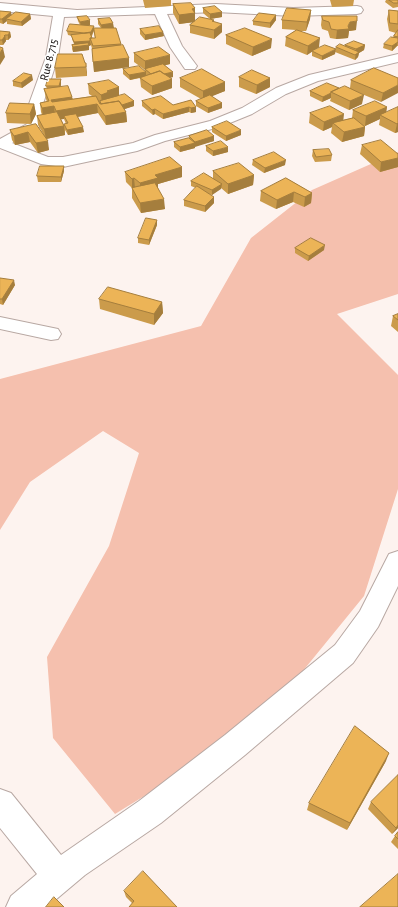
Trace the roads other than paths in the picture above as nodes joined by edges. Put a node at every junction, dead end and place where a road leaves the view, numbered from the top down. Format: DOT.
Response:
graph roads {
  1 [pos="0,7"];
  2 [pos="357,10"];
  3 [pos="160,11"];
  4 [pos="59,13"];
  5 [pos="398,58"];
  6 [pos="190,66"];
  7 [pos="0,142"];
  8 [pos="0,323"];
  9 [pos="51,334"];
  10 [pos="398,560"];
  11 [pos="0,804"];
  12 [pos="59,877"];
  13 [pos="22,907"];
  1 -- 4 [label="street"];
  2 -- 3 [label="street"];
  3 -- 4 [label="street"];
  3 -- 6 [label="street"];
  4 -- 7 [label="street, Rue 8.715"];
  5 -- 7 [label="street"];
  8 -- 9 [label="street"];
  10 -- 12 [label="street"];
  11 -- 12 [label="street"];
  12 -- 13 [label="street"];
}
